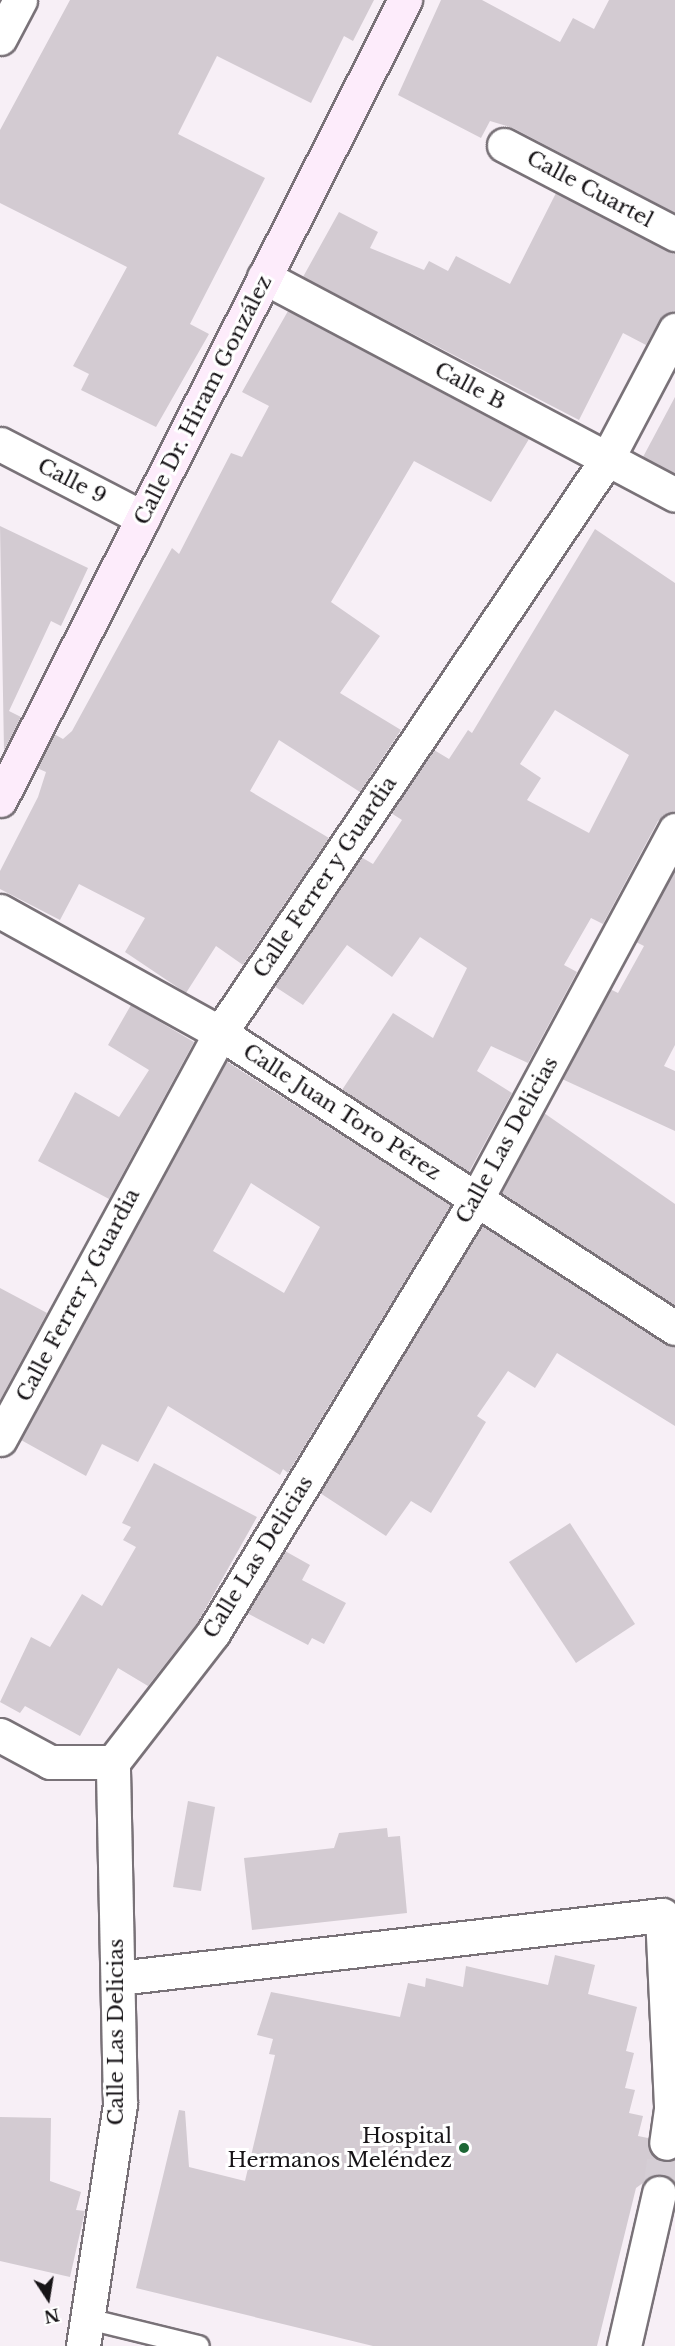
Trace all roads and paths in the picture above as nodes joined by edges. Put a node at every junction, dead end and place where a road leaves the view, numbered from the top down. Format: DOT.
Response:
graph roads {
  1 [pos="20,0"];
  2 [pos="405,0"];
  3 [pos="0,38"];
  4 [pos="504,145"];
  5 [pos="675,234"];
  6 [pos="264,277"];
  7 [pos="675,330"];
  8 [pos="0,444"];
  9 [pos="607,459"];
  10 [pos="675,495"];
  11 [pos="143,518"];
  12 [pos="0,800"];
  13 [pos="675,830"];
  14 [pos="0,911"];
  15 [pos="219,1033"];
  16 [pos="477,1198"];
  17 [pos="675,1328"];
  18 [pos="0,1439"];
  19 [pos="0,1735"];
  20 [pos="113,1762"];
  21 [pos="668,1913"];
  22 [pos="118,1978"];
  23 [pos="666,2143"];
  24 [pos="659,2193"];
  25 [pos="86,2333"];
  26 [pos="199,2346"];
  27 [pos="624,2346"];
  1 -- 3 [label="street"];
  2 -- 6 [label="street, Calle Dr. Hiram González"];
  4 -- 5 [label="street, Calle Cuartel"];
  6 -- 9 [label="street, Calle B"];
  6 -- 11 [label="street, Calle Dr. Hiram González"];
  7 -- 9 [label="street, Calle Ferrer y Guardia"];
  8 -- 11 [label="street, Calle 9"];
  9 -- 10 [label="street, Calle B"];
  9 -- 15 [label="street, Calle Ferrer y Guardia"];
  11 -- 12 [label="street, Calle Dr. Hiram González"];
  13 -- 16 [label="street, Calle Las Delicias"];
  14 -- 15 [label="street, Calle Juan Toro Pérez"];
  15 -- 16 [label="street, Calle Juan Toro Pérez"];
  15 -- 18 [label="street, Calle Ferrer y Guardia"];
  16 -- 17 [label="street, Calle Juan Toro Pérez"];
  16 -- 20 [label="street, Calle Las Delicias"];
  19 -- 20 [label="street"];
  20 -- 22 [label="street, Calle Las Delicias"];
  21 -- 22 [label="street"];
  21 -- 23 [label="street"];
  22 -- 25 [label="street, Calle Las Delicias"];
  24 -- 27 [label="street"];
  25 -- 26 [label="lane"];
}
